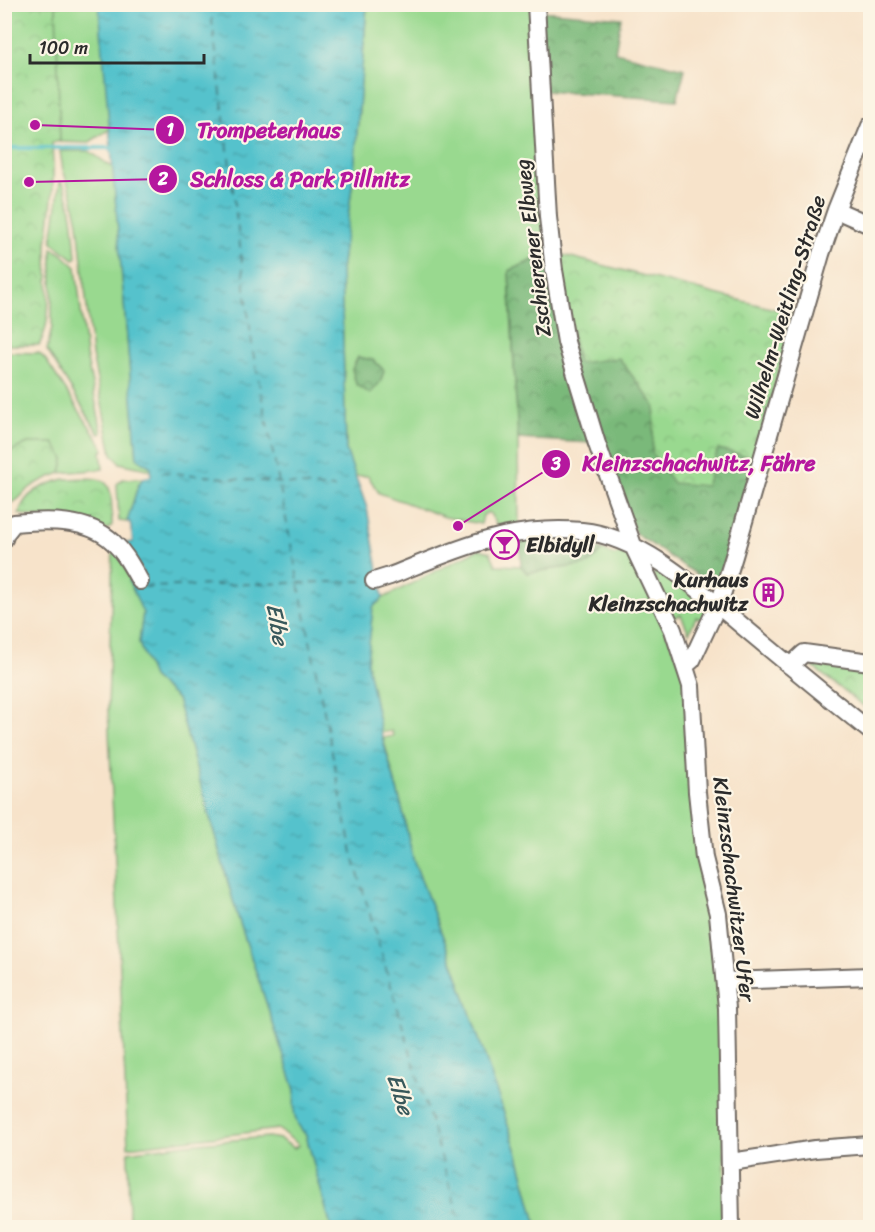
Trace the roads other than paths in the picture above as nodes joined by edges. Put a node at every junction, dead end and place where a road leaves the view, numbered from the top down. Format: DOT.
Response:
graph roads {
  1 [pos="536,4"];
  2 [pos="870,126"];
  3 [pos="836,210"];
  4 [pos="870,225"];
  5 [pos="4,539"];
  6 [pos="634,548"];
  7 [pos="374,580"];
  8 [pos="140,581"];
  9 [pos="717,606"];
  10 [pos="870,662"];
  11 [pos="686,665"];
  12 [pos="790,666"];
  13 [pos="870,731"];
  14 [pos="870,976"];
  15 [pos="724,981"];
  16 [pos="870,1145"];
  17 [pos="731,1162"];
  18 [pos="731,1227"];
  1 -- 6 [label="street, Zschierener Elbweg"];
  2 -- 3 [label="street, Wilhelm-Weitling-Straße"];
  3 -- 4 [label="street"];
  3 -- 9 [label="street, Wilhelm-Weitling-Straße"];
  5 -- 8 [label="street"];
  6 -- 7 [label="street"];
  6 -- 9 [label="street"];
  6 -- 11 [label="street, Kleinzschachwitzer Ufer"];
  9 -- 11 [label="street"];
  9 -- 12 [label="street"];
  10 -- 12 [label="street"];
  11 -- 15 [label="street, Kleinzschachwitzer Ufer"];
  12 -- 13 [label="street"];
  14 -- 15 [label="street"];
  15 -- 17 [label="street, Kleinzschachwitzer Ufer"];
  16 -- 17 [label="street"];
  17 -- 18 [label="street, Kleinzschachwitzer Ufer"];
}
